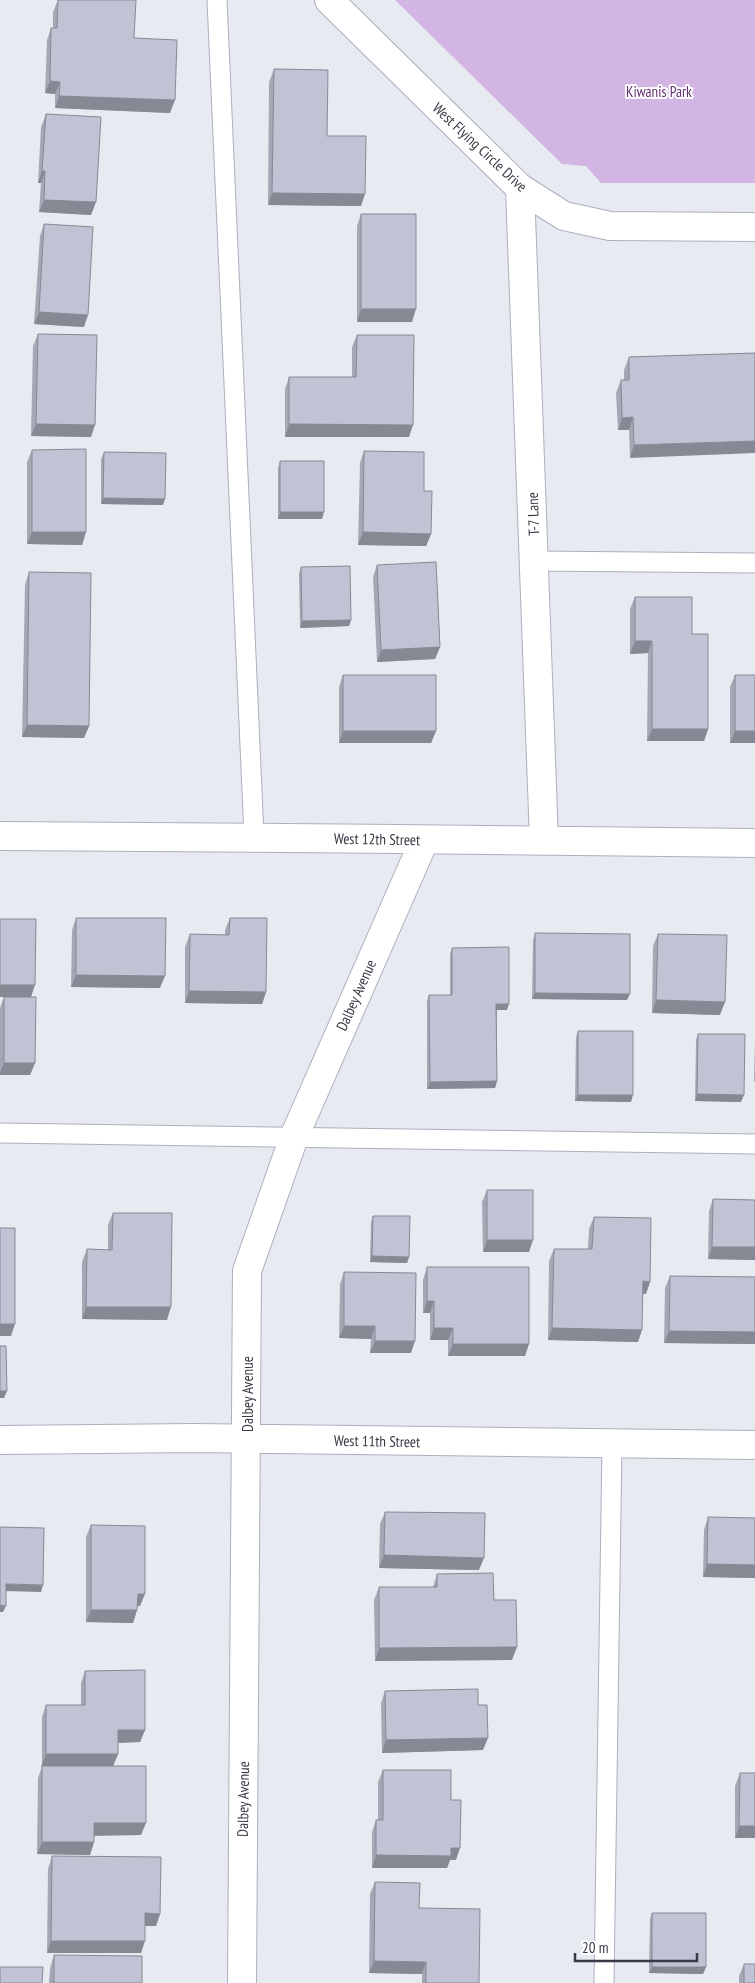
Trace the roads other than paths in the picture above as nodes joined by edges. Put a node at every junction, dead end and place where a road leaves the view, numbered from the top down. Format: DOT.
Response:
graph roads {
  1 [pos="217,0"];
  2 [pos="329,0"];
  3 [pos="520,188"];
  4 [pos="755,228"];
  5 [pos="535,562"];
  6 [pos="755,563"];
  7 [pos="0,836"];
  8 [pos="254,836"];
  9 [pos="424,841"];
  10 [pos="544,841"];
  11 [pos="755,843"];
  12 [pos="0,1133"];
  13 [pos="294,1137"];
  14 [pos="755,1144"];
  15 [pos="246,1439"];
  16 [pos="0,1440"];
  17 [pos="612,1444"];
  18 [pos="755,1445"];
  19 [pos="242,1983"];
  20 [pos="604,1983"];
  1 -- 8 [label="lane"];
  2 -- 3 [label="street, West Flying Circle Drive"];
  3 -- 4 [label="street, West Flying Circle Drive"];
  3 -- 5 [label="street, T-7 Lane"];
  5 -- 6 [label="lane"];
  5 -- 10 [label="street, T-7 Lane"];
  7 -- 8 [label="street, West 12th Street"];
  8 -- 9 [label="street, West 12th Street"];
  9 -- 10 [label="street, West 12th Street"];
  9 -- 13 [label="street, Dalbey Avenue"];
  10 -- 11 [label="street, West 12th Street"];
  12 -- 13 [label="lane"];
  13 -- 14 [label="lane"];
  13 -- 15 [label="street, Dalbey Avenue"];
  15 -- 16 [label="street, West 11th Street"];
  15 -- 17 [label="street, West 11th Street"];
  15 -- 19 [label="street, Dalbey Avenue"];
  17 -- 18 [label="street, West 11th Street"];
  17 -- 20 [label="lane"];
}
